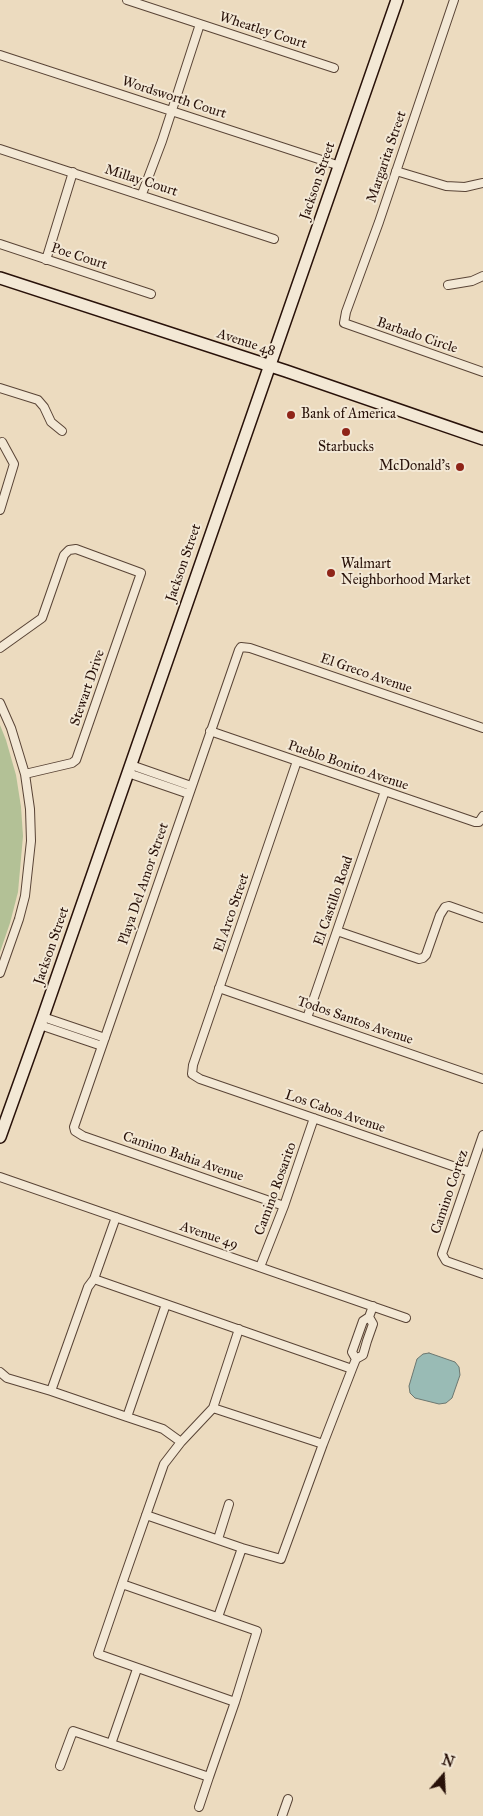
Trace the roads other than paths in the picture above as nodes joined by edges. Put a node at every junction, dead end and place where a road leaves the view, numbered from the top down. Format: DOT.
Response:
graph roads {
  1 [pos="397,0"];
  2 [pos="454,0"];
  3 [pos="132,1"];
  4 [pos="200,24"];
  5 [pos="0,55"];
  6 [pos="334,68"];
  7 [pos="172,111"];
  8 [pos="0,149"];
  9 [pos="340,166"];
  10 [pos="396,171"];
  11 [pos="73,172"];
  12 [pos="483,182"];
  13 [pos="142,194"];
  14 [pos="274,239"];
  15 [pos="0,244"];
  16 [pos="46,260"];
  17 [pos="483,276"];
  18 [pos="0,278"];
  19 [pos="448,285"];
  20 [pos="152,294"];
  21 [pos="344,323"];
  22 [pos="269,366"];
  23 [pos="483,372"];
  24 [pos="0,388"];
  25 [pos="62,431"];
  26 [pos="483,439"];
  27 [pos="2,442"];
  28 [pos="0,510"];
  29 [pos="241,647"];
  30 [pos="0,648"];
  31 [pos="0,703"];
  32 [pos="483,728"];
  33 [pos="210,731"];
  34 [pos="297,761"];
  35 [pos="129,769"];
  36 [pos="25,774"];
  37 [pos="192,786"];
  38 [pos="385,791"];
  39 [pos="189,794"];
  40 [pos="481,819"];
  41 [pos="483,918"];
  42 [pos="337,931"];
  43 [pos="0,973"];
  44 [pos="220,988"];
  45 [pos="307,1018"];
  46 [pos="42,1021"];
  47 [pos="103,1042"];
  48 [pos="192,1074"];
  49 [pos="483,1078"];
  50 [pos="314,1118"];
  51 [pos="75,1131"];
  52 [pos="483,1135"];
  53 [pos="0,1136"];
  54 [pos="470,1172"];
  55 [pos="2,1178"];
  56 [pos="284,1206"];
  57 [pos="116,1217"];
  58 [pos="260,1267"];
  59 [pos="483,1274"];
  60 [pos="94,1279"];
  61 [pos="166,1304"];
  62 [pos="373,1306"];
  63 [pos="369,1318"];
  64 [pos="406,1318"];
  65 [pos="239,1329"];
  66 [pos="357,1338"];
  67 [pos="367,1342"];
  68 [pos="356,1359"];
  69 [pos="352,1369"];
  70 [pos="0,1372"];
  71 [pos="4,1379"];
  72 [pos="52,1391"];
  73 [pos="213,1408"];
  74 [pos="127,1417"];
  75 [pos="181,1442"];
  76 [pos="323,1444"];
  77 [pos="229,1504"];
  78 [pos="146,1515"];
  79 [pos="218,1539"];
  80 [pos="242,1548"];
  81 [pos="122,1584"];
  82 [pos="218,1618"];
  83 [pos="138,1669"];
  84 [pos="235,1702"];
  85 [pos="111,1744"];
  86 [pos="60,1766"];
  87 [pos="209,1778"];
  88 [pos="288,1800"];
  89 [pos="199,1807"];
  90 [pos="282,1816"];
  1 -- 9 [label="main road, Jackson Street"];
  2 -- 10 [label="street, Margarita Street"];
  3 -- 4 [label="street, Wheatley Court"];
  4 -- 6 [label="street, Wheatley Court"];
  4 -- 7 [label="street"];
  5 -- 7 [label="street, Wordsworth Court"];
  7 -- 9 [label="street, Wordsworth Court"];
  7 -- 13 [label="street"];
  8 -- 11 [label="street, Millay Court"];
  9 -- 22 [label="main road, Jackson Street"];
  10 -- 12 [label="street"];
  10 -- 21 [label="street, Margarita Street"];
  11 -- 13 [label="street, Millay Court"];
  11 -- 16 [label="street"];
  13 -- 14 [label="street, Millay Court"];
  15 -- 16 [label="street, Poe Court"];
  16 -- 20 [label="street, Poe Court"];
  17 -- 19 [label="street"];
  18 -- 22 [label="main road, Avenue 48"];
  21 -- 23 [label="street, Barbado Circle"];
  22 -- 26 [label="main road, Avenue 48"];
  22 -- 35 [label="main road, Jackson Street"];
  24 -- 25 [label="street"];
  27 -- 28 [label="street"];
  29 -- 32 [label="street, El Greco Avenue"];
  29 -- 33 [label="street, Playa Del Amor Street"];
  30 -- 36 [label="street, Stewart Drive"];
  31 -- 36 [label="street"];
  33 -- 34 [label="street, Pueblo Bonito Avenue"];
  33 -- 37 [label="street, Playa Del Amor Street"];
  34 -- 38 [label="street, Pueblo Bonito Avenue"];
  34 -- 44 [label="street, El Arco Street"];
  35 -- 37 [label="street"];
  35 -- 39 [label="street"];
  35 -- 46 [label="main road, Jackson Street"];
  36 -- 43 [label="street"];
  37 -- 39 [label="street, Playa Del Amor Street"];
  38 -- 40 [label="street, Pueblo Bonito Avenue"];
  38 -- 42 [label="street, El Castillo Road"];
  39 -- 47 [label="street, Playa Del Amor Street"];
  41 -- 42 [label="street"];
  42 -- 45 [label="street, El Castillo Road"];
  44 -- 45 [label="street, Todos Santos Avenue"];
  44 -- 48 [label="street, El Arco Street"];
  45 -- 49 [label="street, Todos Santos Avenue"];
  46 -- 47 [label="street"];
  46 -- 53 [label="main road, Jackson Street"];
  47 -- 51 [label="street, Playa Del Amor Street"];
  48 -- 50 [label="street, Los Cabos Avenue"];
  50 -- 54 [label="street, Los Cabos Avenue"];
  50 -- 56 [label="street, Camino Rosarito"];
  51 -- 56 [label="street, Camino Bahia Avenue"];
  52 -- 54 [label="street, Camino Cortez"];
  54 -- 59 [label="street, Camino Cortez"];
  55 -- 57 [label="street, Avenue 49"];
  56 -- 58 [label="street, Camino Rosarito"];
  57 -- 58 [label="street, Avenue 49"];
  57 -- 60 [label="street"];
  58 -- 62 [label="street, Avenue 49"];
  60 -- 61 [label="street"];
  60 -- 72 [label="street"];
  61 -- 65 [label="street"];
  61 -- 74 [label="street"];
  62 -- 63 [label="street"];
  62 -- 64 [label="street, Avenue 49"];
  63 -- 66 [label="street"];
  63 -- 67 [label="street"];
  65 -- 69 [label="street"];
  65 -- 73 [label="street"];
  66 -- 67 [label="street"];
  66 -- 68 [label="street"];
  67 -- 68 [label="street"];
  68 -- 69 [label="street"];
  69 -- 76 [label="street"];
  70 -- 71 [label="street"];
  71 -- 72 [label="street"];
  72 -- 74 [label="street"];
  73 -- 75 [label="street"];
  73 -- 76 [label="street"];
  74 -- 75 [label="street"];
  75 -- 78 [label="street"];
  76 -- 80 [label="street"];
  77 -- 79 [label="street"];
  78 -- 79 [label="street"];
  78 -- 81 [label="street"];
  79 -- 80 [label="street"];
  80 -- 82 [label="street"];
  81 -- 82 [label="street"];
  81 -- 83 [label="street"];
  82 -- 84 [label="street"];
  83 -- 84 [label="street"];
  83 -- 85 [label="street"];
  84 -- 87 [label="street"];
  85 -- 86 [label="street"];
  85 -- 87 [label="street"];
  87 -- 89 [label="street"];
  88 -- 90 [label="street"];
}
